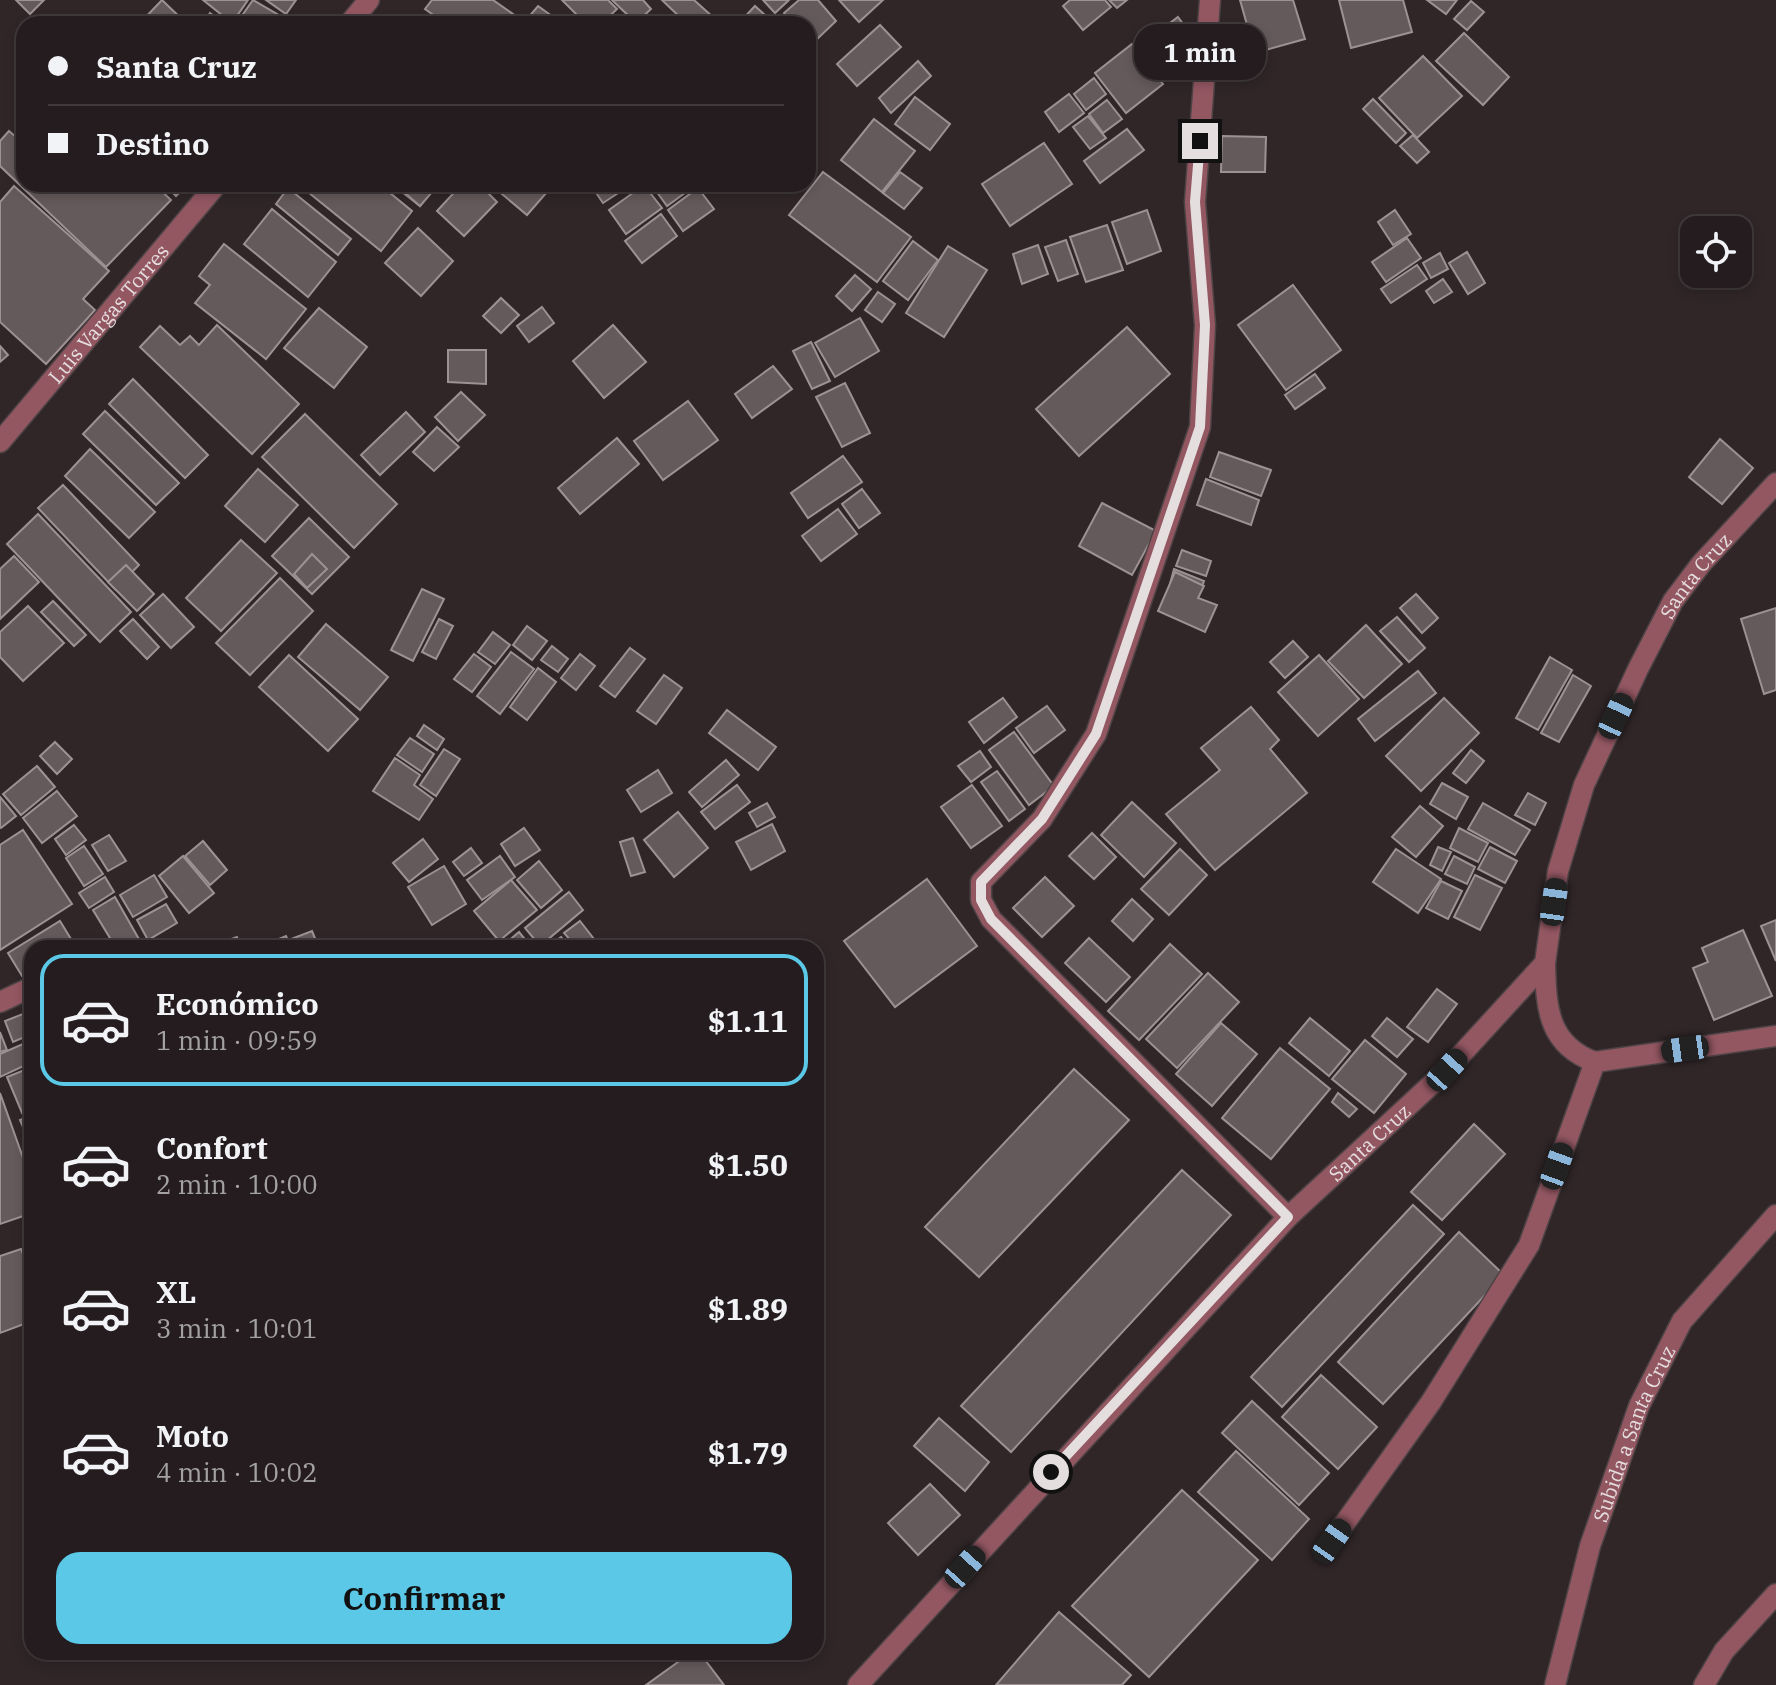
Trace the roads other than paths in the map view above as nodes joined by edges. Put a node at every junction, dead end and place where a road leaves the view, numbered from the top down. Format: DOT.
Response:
graph roads {
  1 [pos="369,0"];
  2 [pos="1210,0"];
  3 [pos="356,16"];
  4 [pos="210,192"];
  5 [pos="0,442"];
  6 [pos="1776,483"];
  7 [pos="1545,963"];
  8 [pos="24,991"];
  9 [pos="0,1002"];
  10 [pos="1776,1036"];
  11 [pos="1595,1062"];
  12 [pos="1776,1215"];
  13 [pos="1288,1217"];
  14 [pos="1332,1541"];
  15 [pos="1776,1594"];
  16 [pos="858,1685"];
  17 [pos="1555,1685"];
  18 [pos="1704,1685"];
  1 -- 3 [label="street"];
  2 -- 13 [label="street"];
  4 -- 5 [label="street, Luis Vargas Torres"];
  6 -- 7 [label="street, Santa Cruz"];
  7 -- 11 [label="street"];
  7 -- 13 [label="street, Santa Cruz"];
  8 -- 9 [label="street"];
  10 -- 11 [label="street"];
  11 -- 14 [label="street"];
  12 -- 17 [label="street, Subida a Santa Cruz"];
  13 -- 16 [label="street, Santa Cruz"];
  15 -- 18 [label="street"];
}
